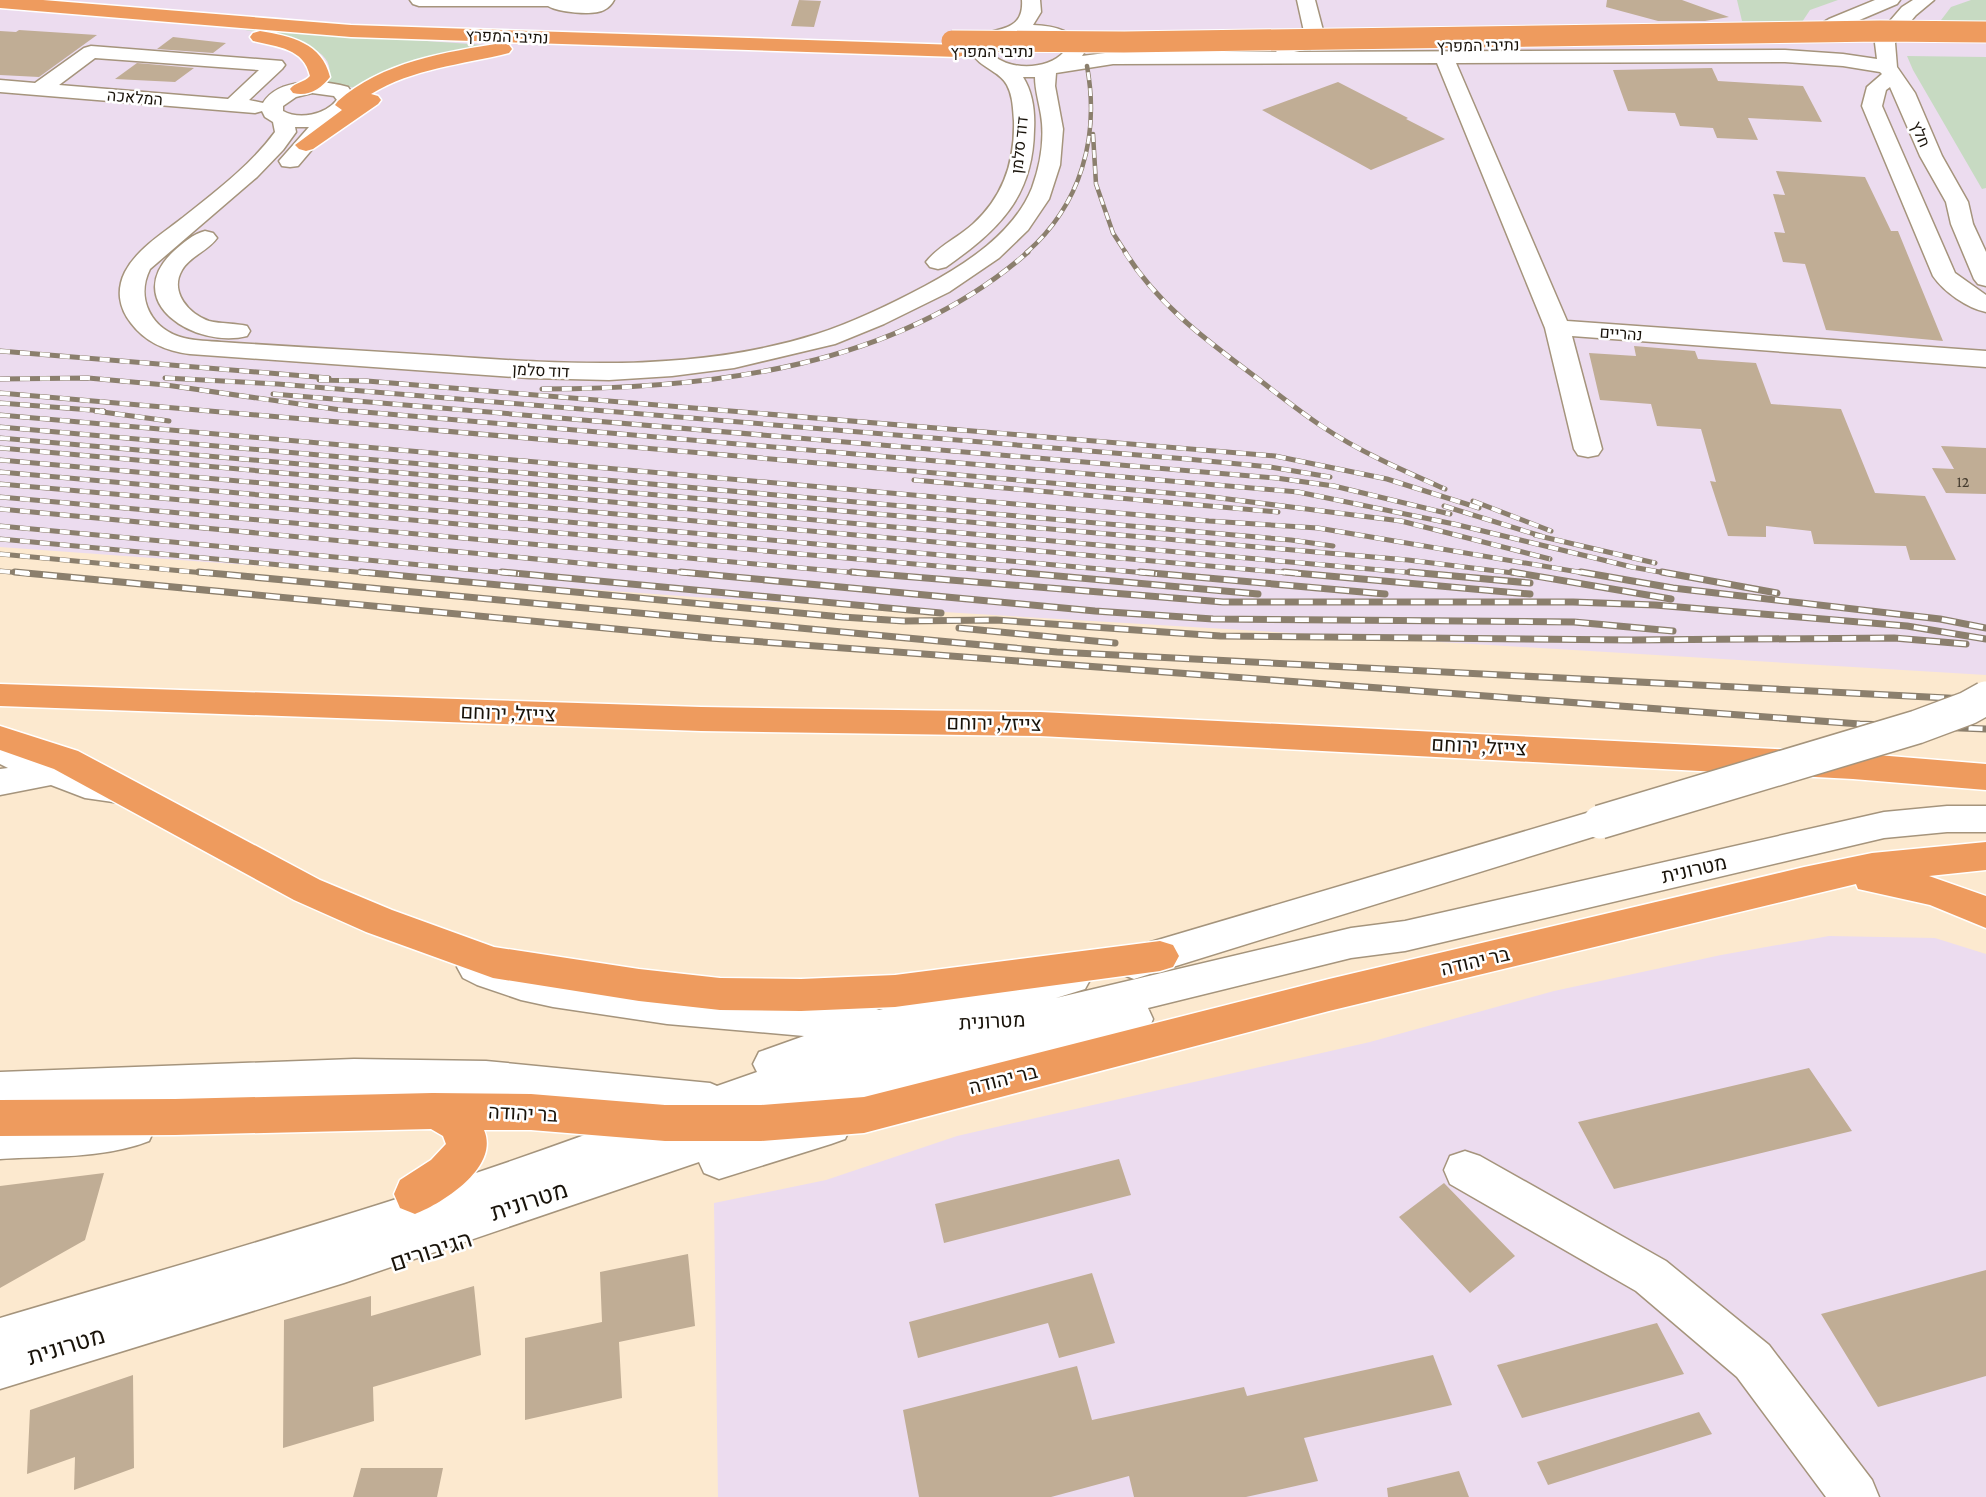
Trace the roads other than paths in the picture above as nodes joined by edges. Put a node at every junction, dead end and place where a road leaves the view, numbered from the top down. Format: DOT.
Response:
graph roads {
  1 [pos="159,0"];
  2 [pos="193,0"];
  3 [pos="419,0"];
  4 [pos="553,0"];
  5 [pos="604,0"];
  6 [pos="1031,0"];
  7 [pos="1306,0"];
  8 [pos="1891,0"];
  9 [pos="1925,0"];
  10 [pos="0,2"];
  11 [pos="305,14"];
  12 [pos="1020,30"];
  13 [pos="1986,32"];
  14 [pos="1049,33"];
  15 [pos="1316,38"];
  16 [pos="1986,42"];
  17 [pos="685,44"];
  18 [pos="955,46"];
  19 [pos="510,48"];
  20 [pos="1113,58"];
  21 [pos="1445,59"];
  22 [pos="993,64"];
  23 [pos="1055,66"];
  24 [pos="1889,71"];
  25 [pos="0,86"];
  26 [pos="40,89"];
  27 [pos="300,89"];
  28 [pos="233,105"];
  29 [pos="341,108"];
  30 [pos="276,114"];
  31 [pos="306,145"];
  32 [pos="1957,202"];
  33 [pos="1986,240"];
  34 [pos="1986,279"];
  35 [pos="1986,306"];
  36 [pos="1557,328"];
  37 [pos="1982,360"];
  38 [pos="1588,448"];
  39 [pos="0,695"];
  40 [pos="1986,698"];
  41 [pos="0,738"];
  42 [pos="0,751"];
  43 [pos="53,771"];
  44 [pos="1986,777"];
  45 [pos="0,782"];
  46 [pos="120,790"];
  47 [pos="1986,819"];
  48 [pos="1986,856"];
  49 [pos="1804,881"];
  50 [pos="1986,913"];
  51 [pos="1405,936"];
  52 [pos="436,943"];
  53 [pos="1160,956"];
  54 [pos="1056,1016"];
  55 [pos="890,1023"];
  56 [pos="920,1074"];
  57 [pos="0,1090"];
  58 [pos="721,1101"];
  59 [pos="432,1111"];
  60 [pos="670,1111"];
  61 [pos="864,1115"];
  62 [pos="176,1117"];
  63 [pos="0,1118"];
  64 [pos="622,1121"];
  65 [pos="761,1123"];
  66 [pos="0,1140"];
  67 [pos="1465,1170"];
  68 [pos="415,1194"];
  69 [pos="0,1320"];
  70 [pos="0,1340"];
  71 [pos="0,1366"];
  72 [pos="0,1388"];
  73 [pos="1855,1497"];
  1 -- 11 [label="highway, נתיבי המפרץ"];
  2 -- 11 [label="highway"];
  3 -- 4 [label="street"];
  4 -- 5 [label="street"];
  6 -- 12 [label="street"];
  7 -- 15 [label="street"];
  8 -- 15 [label="street"];
  9 -- 24 [label="street"];
  10 -- 17 [label="highway, נתיבי המפרץ"];
  10 -- 27 [label="highway"];
  11 -- 18 [label="highway, נתיבי המפרץ"];
  12 -- 14 [label="street"];
  12 -- 22 [label="street"];
  13 -- 18 [label="highway, נתיבי המפרץ, bridge"];
  14 -- 15 [label="street"];
  14 -- 23 [label="street"];
  15 -- 20 [label="street"];
  16 -- 18 [label="highway, נתיבי המפרץ"];
  17 -- 18 [label="highway, נתיבי המפרץ"];
  17 -- 19 [label="highway"];
  19 -- 29 [label="highway"];
  19 -- 31 [label="highway"];
  20 -- 21 [label="street"];
  20 -- 23 [label="street"];
  21 -- 24 [label="street"];
  21 -- 36 [label="street"];
  22 -- 23 [label="street"];
  22 -- 31 [label="street, דוד סלמן"];
  23 -- 30 [label="street, דוד סלמן"];
  24 -- 32 [label="street, חלץ"];
  24 -- 35 [label="street"];
  25 -- 26 [label="street, המלאכה"];
  26 -- 28 [label="street, המלאכה"];
  26 -- 28 [label="street"];
  27 -- 29 [label="street"];
  27 -- 30 [label="street"];
  28 -- 30 [label="street, המלאכה"];
  29 -- 30 [label="street, המלאכה"];
  29 -- 31 [label="street, דוד סלמן"];
  32 -- 33 [label="street"];
  32 -- 34 [label="street, חלץ"];
  36 -- 37 [label="street, נהריים"];
  36 -- 38 [label="street"];
  39 -- 44 [label="highway, צייזל, ירוחם"];
  40 -- 53 [label="street, bridge"];
  41 -- 46 [label="highway"];
  42 -- 43 [label="street"];
  43 -- 45 [label="street"];
  43 -- 46 [label="street"];
  46 -- 52 [label="highway"];
  47 -- 51 [label="street, מטרונית"];
  48 -- 49 [label="highway, בר יהודה"];
  49 -- 50 [label="highway"];
  49 -- 61 [label="highway, בר יהודה"];
  51 -- 54 [label="street, מטרונית"];
  51 -- 56 [label="street, מטרונית"];
  52 -- 53 [label="highway"];
  52 -- 55 [label="street, מטרונית"];
  53 -- 55 [label="street"];
  54 -- 55 [label="street, מטרונית"];
  54 -- 58 [label="street, מטרונית"];
  55 -- 60 [label="street"];
  56 -- 58 [label="street, מטרונית"];
  56 -- 65 [label="street, מטרונית"];
  57 -- 60 [label="street, מטרונית"];
  58 -- 60 [label="street, מטרונית"];
  59 -- 62 [label="highway, בר יהודה"];
  59 -- 64 [label="highway, בר יהודה"];
  59 -- 68 [label="highway"];
  60 -- 64 [label="highway, בר יהודה"];
  60 -- 65 [label="highway, בר יהודה"];
  60 -- 70 [label="street, מטרונית"];
  61 -- 65 [label="highway, בר יהודה"];
  61 -- 72 [label="street, הגיבורים"];
  62 -- 63 [label="highway, בר יהודה"];
  62 -- 66 [label="street"];
  64 -- 68 [label="street"];
  65 -- 71 [label="street, מטרונית"];
  67 -- 73 [label="street"];
  68 -- 69 [label="street"];
}
